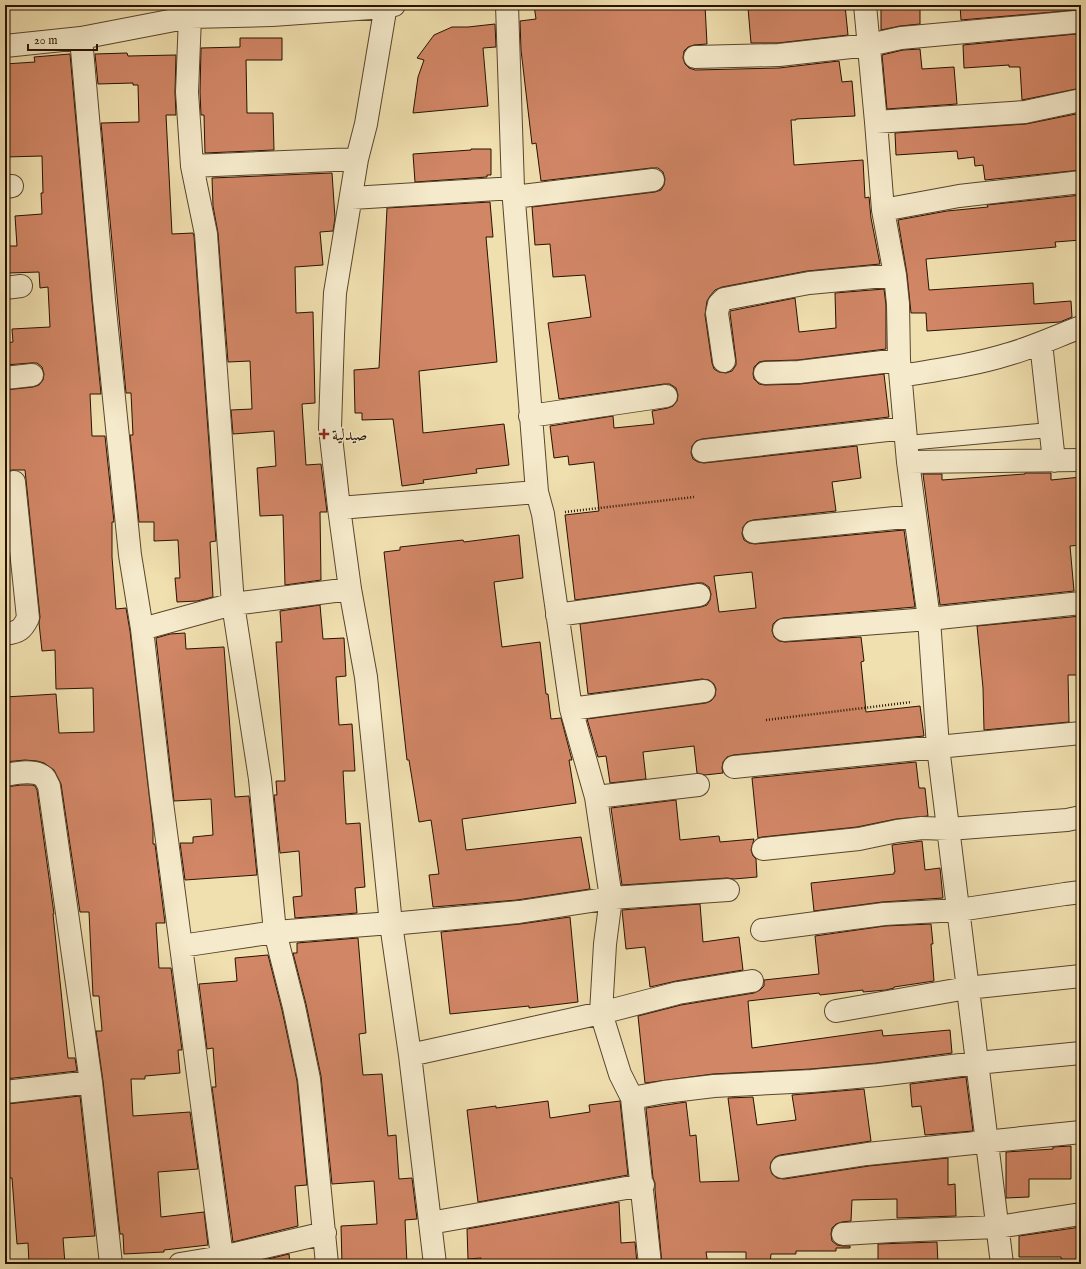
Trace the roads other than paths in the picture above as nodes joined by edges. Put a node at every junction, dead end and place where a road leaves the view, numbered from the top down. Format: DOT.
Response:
graph roads {
  1 [pos="507,5"];
  2 [pos="864,5"];
  3 [pos="388,6"];
  4 [pos="189,11"];
  5 [pos="1075,22"];
  6 [pos="81,38"];
  7 [pos="869,45"];
  8 [pos="5,46"];
  9 [pos="695,57"];
  10 [pos="1081,100"];
  11 [pos="876,122"];
  12 [pos="357,159"];
  13 [pos="192,166"];
  14 [pos="653,180"];
  15 [pos="1081,182"];
  16 [pos="514,192"];
  17 [pos="352,198"];
  18 [pos="883,210"];
  19 [pos="895,275"];
  20 [pos="1081,327"];
  21 [pos="1041,343"];
  22 [pos="724,361"];
  23 [pos="900,368"];
  24 [pos="765,373"];
  25 [pos="32,375"];
  26 [pos="5,378"];
  27 [pos="666,396"];
  28 [pos="530,416"];
  29 [pos="1050,430"];
  30 [pos="907,444"];
  31 [pos="703,452"];
  32 [pos="1081,460"];
  33 [pos="1054,461"];
  34 [pos="14,482"];
  35 [pos="537,492"];
  36 [pos="339,508"];
  37 [pos="914,516"];
  38 [pos="754,532"];
  39 [pos="350,589"];
  40 [pos="700,595"];
  41 [pos="1081,603"];
  42 [pos="233,604"];
  43 [pos="557,615"];
  44 [pos="928,619"];
  45 [pos="142,629"];
  46 [pos="784,630"];
  47 [pos="5,634"];
  48 [pos="704,691"];
  49 [pos="570,709"];
  50 [pos="1081,732"];
  51 [pos="938,747"];
  52 [pos="734,767"];
  53 [pos="5,775"];
  54 [pos="698,785"];
  55 [pos="596,797"];
  56 [pos="1081,817"];
  57 [pos="949,829"];
  58 [pos="763,849"];
  59 [pos="728,890"];
  60 [pos="1081,892"];
  61 [pos="611,898"];
  62 [pos="959,910"];
  63 [pos="390,923"];
  64 [pos="762,930"];
  65 [pos="275,932"];
  66 [pos="181,946"];
  67 [pos="1081,976"];
  68 [pos="752,981"];
  69 [pos="968,988"];
  70 [pos="836,1011"];
  71 [pos="601,1013"];
  72 [pos="1081,1053"];
  73 [pos="410,1055"];
  74 [pos="977,1063"];
  75 [pos="91,1082"];
  76 [pos="5,1092"];
  77 [pos="632,1098"];
  78 [pos="1081,1132"];
  79 [pos="987,1142"];
  80 [pos="782,1167"];
  81 [pos="643,1185"];
  82 [pos="1081,1214"];
  83 [pos="430,1223"];
  84 [pos="998,1227"];
  85 [pos="325,1233"];
  86 [pos="843,1234"];
  87 [pos="223,1260"];
  88 [pos="111,1264"];
  89 [pos="180,1264"];
  90 [pos="327,1264"];
  91 [pos="435,1264"];
  92 [pos="650,1264"];
  93 [pos="1002,1264"];
  1 -- 16 [label="street"];
  2 -- 7 [label="street"];
  3 -- 4 [label="street"];
  3 -- 12 [label="street"];
  4 -- 6 [label="street"];
  4 -- 13 [label="street"];
  5 -- 7 [label="street"];
  6 -- 8 [label="street"];
  6 -- 45 [label="street"];
  7 -- 9 [label="street"];
  7 -- 11 [label="street"];
  10 -- 11 [label="street"];
  11 -- 18 [label="street"];
  12 -- 13 [label="street"];
  12 -- 17 [label="street"];
  13 -- 42 [label="street"];
  14 -- 16 [label="street"];
  15 -- 18 [label="street"];
  16 -- 17 [label="street"];
  16 -- 28 [label="street"];
  17 -- 36 [label="street"];
  18 -- 19 [label="street"];
  19 -- 22 [label="street"];
  19 -- 23 [label="street"];
  20 -- 21 [label="street"];
  21 -- 23 [label="street"];
  21 -- 29 [label="street"];
  23 -- 24 [label="street"];
  23 -- 30 [label="street"];
  25 -- 26 [label="street"];
  27 -- 28 [label="street"];
  28 -- 35 [label="street"];
  29 -- 30 [label="lane"];
  29 -- 33 [label="street"];
  30 -- 31 [label="street"];
  30 -- 33 [label="street"];
  30 -- 37 [label="street"];
  32 -- 33 [label="street"];
  34 -- 47 [label="street"];
  35 -- 36 [label="street"];
  35 -- 43 [label="street"];
  36 -- 39 [label="street"];
  37 -- 38 [label="street"];
  37 -- 44 [label="street"];
  39 -- 42 [label="street"];
  39 -- 63 [label="street"];
  40 -- 43 [label="street"];
  41 -- 44 [label="street"];
  42 -- 45 [label="street"];
  42 -- 65 [label="street"];
  43 -- 49 [label="street"];
  44 -- 46 [label="street"];
  44 -- 51 [label="street"];
  45 -- 66 [label="street"];
  48 -- 49 [label="street"];
  49 -- 55 [label="street"];
  50 -- 51 [label="street"];
  51 -- 52 [label="street"];
  51 -- 57 [label="street"];
  53 -- 75 [label="street"];
  54 -- 55 [label="street"];
  55 -- 61 [label="street"];
  56 -- 57 [label="street"];
  57 -- 58 [label="street"];
  57 -- 62 [label="street"];
  59 -- 61 [label="street"];
  60 -- 62 [label="street"];
  61 -- 63 [label="street"];
  61 -- 71 [label="street"];
  62 -- 64 [label="street"];
  62 -- 69 [label="street"];
  63 -- 65 [label="street"];
  63 -- 73 [label="street"];
  65 -- 66 [label="street"];
  65 -- 85 [label="street"];
  66 -- 87 [label="street"];
  67 -- 69 [label="street"];
  68 -- 71 [label="street"];
  69 -- 70 [label="street"];
  69 -- 74 [label="street"];
  71 -- 73 [label="street"];
  71 -- 77 [label="street"];
  72 -- 74 [label="street"];
  73 -- 83 [label="street"];
  74 -- 77 [label="street"];
  74 -- 79 [label="street"];
  75 -- 76 [label="street"];
  75 -- 88 [label="street"];
  77 -- 81 [label="street"];
  78 -- 79 [label="street"];
  79 -- 80 [label="street"];
  79 -- 84 [label="street"];
  81 -- 83 [label="street"];
  81 -- 92 [label="street"];
  82 -- 84 [label="street"];
  83 -- 91 [label="street"];
  84 -- 86 [label="street"];
  84 -- 93 [label="street"];
  85 -- 87 [label="street"];
  85 -- 90 [label="street"];
  87 -- 89 [label="street"];
}
